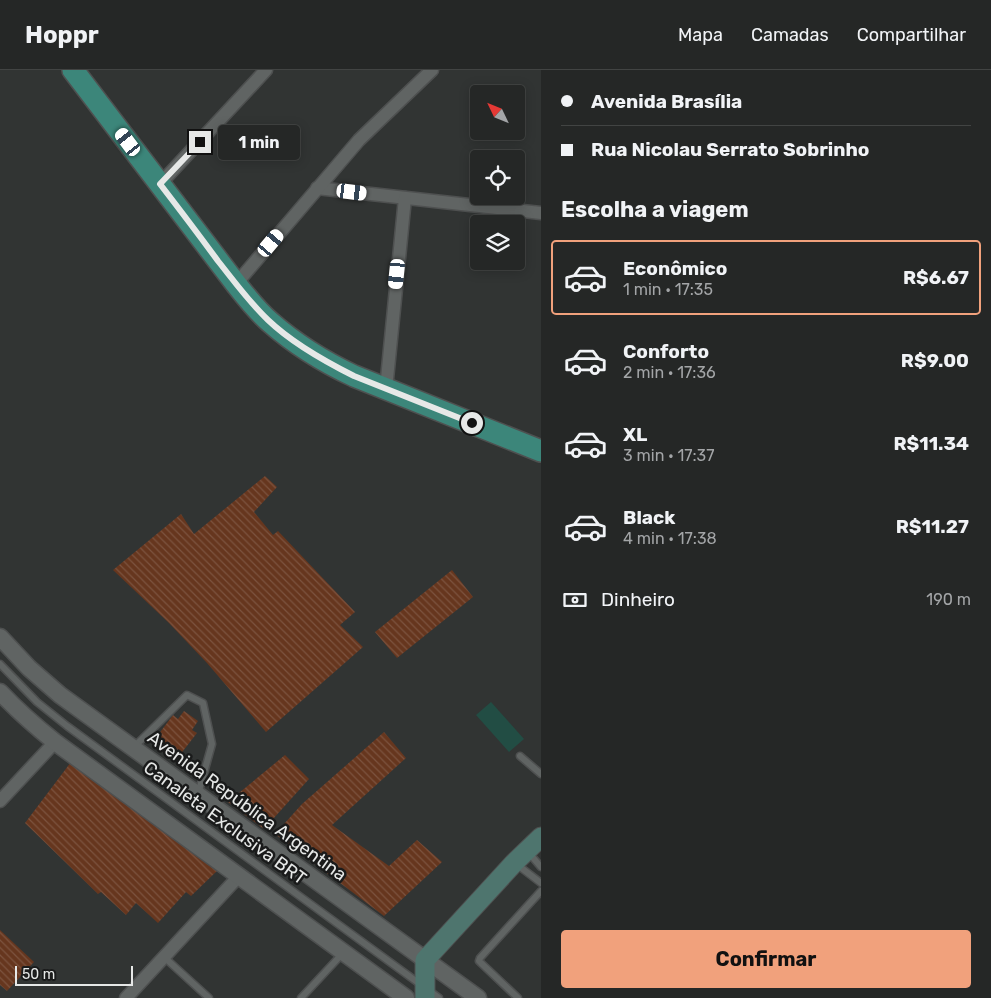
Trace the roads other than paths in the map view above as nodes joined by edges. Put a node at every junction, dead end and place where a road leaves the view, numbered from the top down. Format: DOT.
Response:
graph roads {
  1 [pos="73,70"];
  2 [pos="266,70"];
  3 [pos="432,70"];
  4 [pos="160,184"];
  5 [pos="317,188"];
  6 [pos="405,198"];
  7 [pos="541,213"];
  8 [pos="236,284"];
  9 [pos="386,388"];
  10 [pos="541,451"];
  11 [pos="0,638"];
  12 [pos="0,664"];
  13 [pos="0,692"];
  14 [pos="55,742"];
  15 [pos="132,748"];
  16 [pos="520,756"];
  17 [pos="541,774"];
  18 [pos="198,795"];
  19 [pos="0,801"];
  20 [pos="541,837"];
  21 [pos="520,856"];
  22 [pos="541,867"];
  23 [pos="238,876"];
  24 [pos="541,883"];
  25 [pos="541,891"];
  26 [pos="344,952"];
  27 [pos="164,957"];
  28 [pos="425,960"];
  29 [pos="430,995"];
  30 [pos="126,998"];
  31 [pos="209,998"];
  32 [pos="301,998"];
  33 [pos="406,998"];
  34 [pos="478,998"];
  35 [pos="518,998"];
  1 -- 4 [label="main road"];
  2 -- 4 [label="street"];
  3 -- 5 [label="street"];
  4 -- 8 [label="main road"];
  5 -- 6 [label="street"];
  5 -- 8 [label="street"];
  6 -- 7 [label="street"];
  6 -- 9 [label="street"];
  8 -- 9 [label="main road"];
  9 -- 10 [label="main road"];
  11 -- 15 [label="street, Avenida República Argentina"];
  12 -- 29 [label="lane, Canaleta Exclusiva BRT"];
  13 -- 14 [label="street"];
  14 -- 19 [label="street"];
  14 -- 23 [label="street"];
  15 -- 18 [label="street, Avenida República Argentina"];
  15 -- 18 [label="lane"];
  16 -- 17 [label="lane"];
  18 -- 28 [label="street, Avenida República Argentina"];
  20 -- 21 [label="main road"];
  21 -- 22 [label="lane"];
  21 -- 24 [label="lane"];
  21 -- 28 [label="main road"];
  23 -- 26 [label="street"];
  23 -- 27 [label="street"];
  25 -- 35 [label="lane"];
  26 -- 32 [label="lane"];
  26 -- 33 [label="street"];
  27 -- 30 [label="street"];
  27 -- 31 [label="lane"];
  28 -- 29 [label="main road"];
  28 -- 34 [label="street, Avenida República Argentina"];
}
